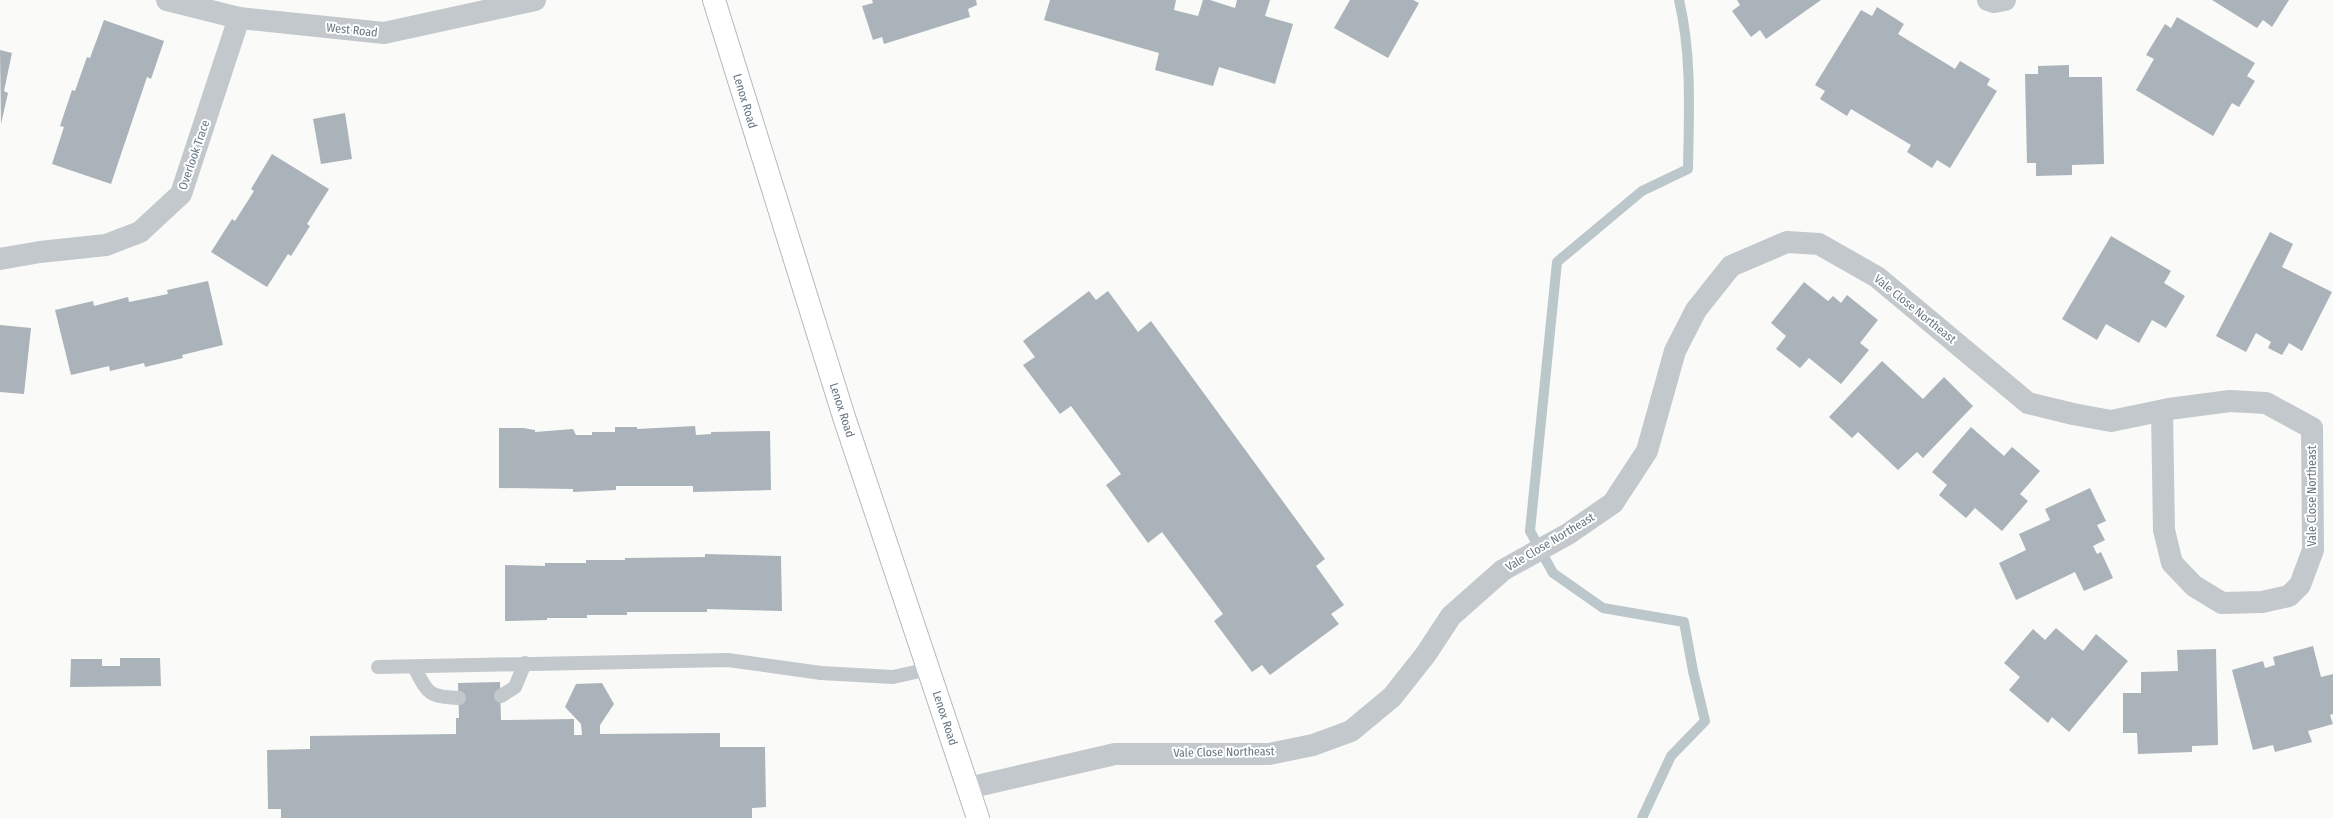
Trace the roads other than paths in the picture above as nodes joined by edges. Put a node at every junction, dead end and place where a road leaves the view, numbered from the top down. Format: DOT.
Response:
graph roads {
  1 [pos="167,0"];
  2 [pos="535,0"];
  3 [pos="714,0"];
  4 [pos="1988,0"];
  5 [pos="2005,0"];
  6 [pos="464,8"];
  7 [pos="238,18"];
  8 [pos="0,259"];
  9 [pos="2162,411"];
  10 [pos="525,663"];
  11 [pos="378,667"];
  12 [pos="414,667"];
  13 [pos="929,669"];
  14 [pos="500,696"];
  15 [pos="459,698"];
  16 [pos="968,788"];
  17 [pos="978,818"];
  1 -- 7 [label="street, West Road"];
  2 -- 6 [label="street, West Road"];
  3 -- 13 [label="street, Lenox Road"];
  4 -- 5 [label="street"];
  6 -- 7 [label="street, West Road"];
  7 -- 8 [label="street, Overlook Trace"];
  9 -- 9 [label="street, Vale Close Northeast"];
  9 -- 16 [label="street, Vale Close Northeast"];
  10 -- 12 [label="lane"];
  10 -- 13 [label="lane"];
  10 -- 14 [label="lane"];
  11 -- 12 [label="lane"];
  12 -- 15 [label="lane"];
  13 -- 16 [label="street, Lenox Road"];
  16 -- 17 [label="street, Lenox Road"];
}
